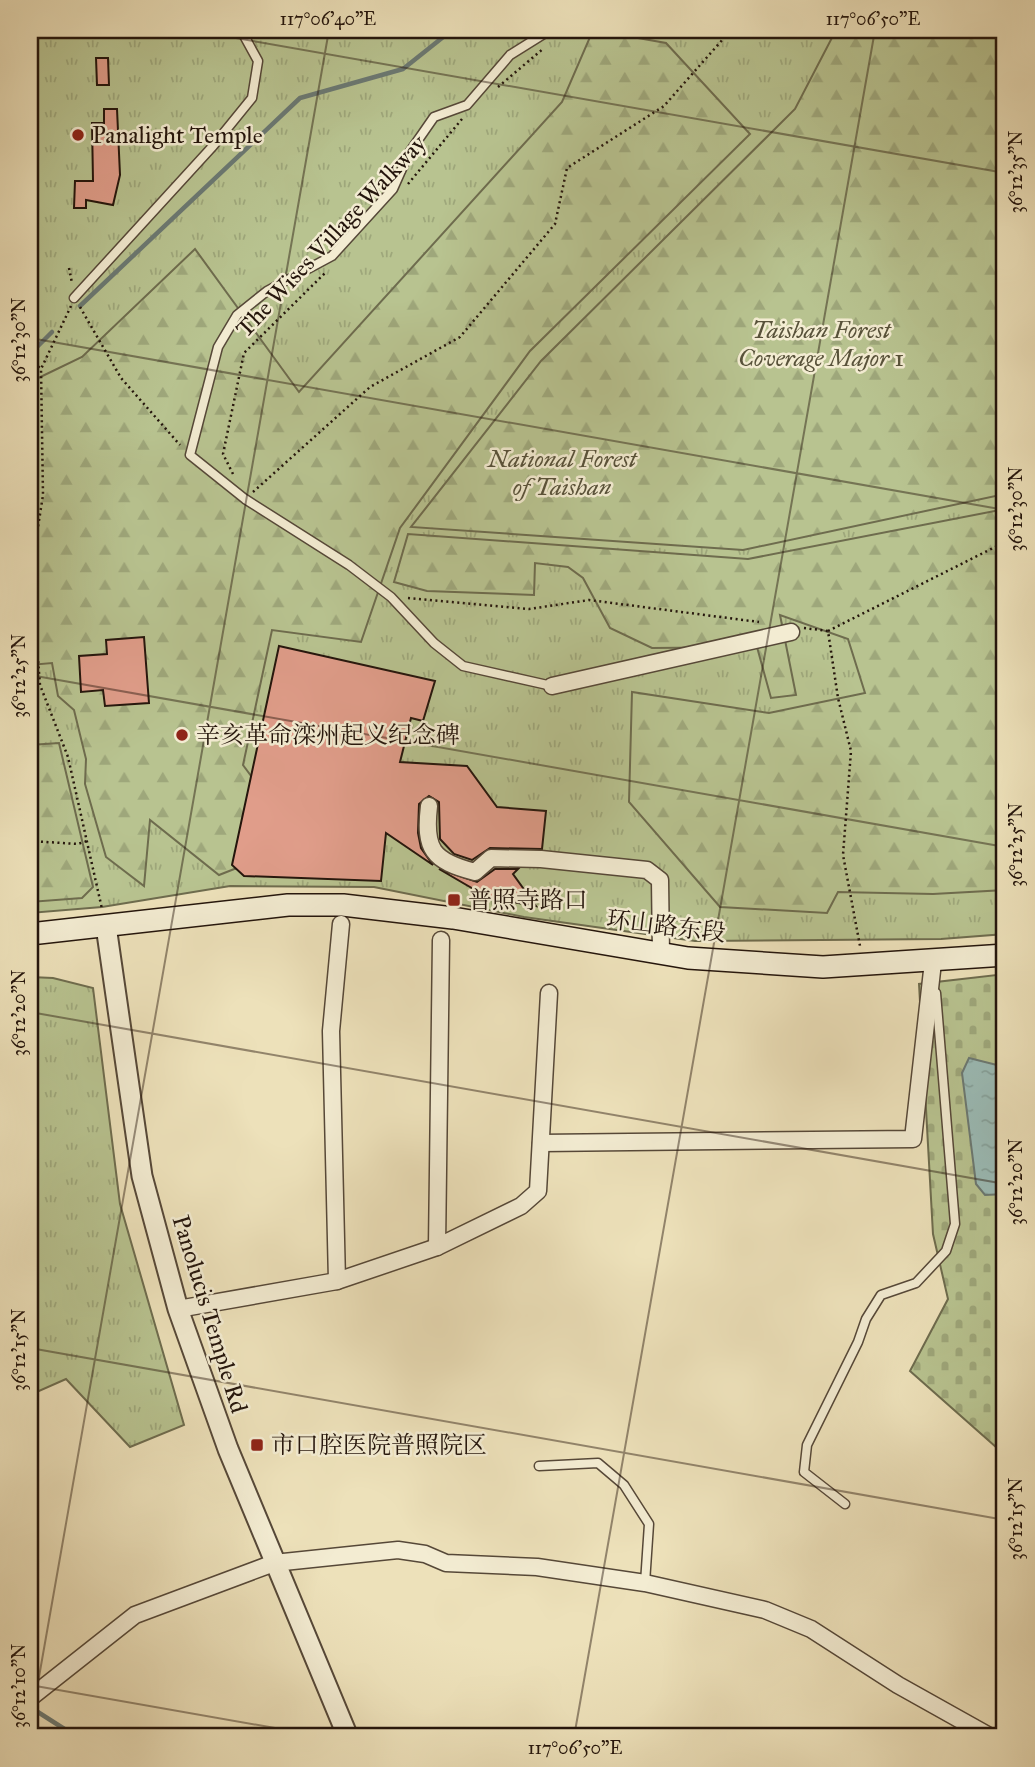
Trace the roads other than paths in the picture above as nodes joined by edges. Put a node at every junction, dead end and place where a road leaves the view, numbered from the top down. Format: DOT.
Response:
graph roads {
  1 [pos="240,30"];
  2 [pos="550,30"];
  3 [pos="74,298"];
  4 [pos="792,632"];
  5 [pos="552,686"];
  6 [pos="429,806"];
  7 [pos="341,925"];
  8 [pos="106,926"];
  9 [pos="30,934"];
  10 [pos="442,940"];
  11 [pos="661,954"];
  12 [pos="1005,955"];
  13 [pos="933,962"];
  14 [pos="549,993"];
  15 [pos="541,1143"];
  16 [pos="437,1247"];
  17 [pos="337,1281"];
  18 [pos="178,1309"];
  19 [pos="539,1466"];
  20 [pos="845,1504"];
  21 [pos="274,1563"];
  22 [pos="645,1583"];
  23 [pos="30,1698"];
  24 [pos="348,1737"];
  25 [pos="991,1737"];
  1 -- 3 [label="lane"];
  2 -- 5 [label="lane"];
  4 -- 5 [label="street"];
  6 -- 11 [label="street"];
  7 -- 17 [label="street"];
  8 -- 9 [label="main road, 环山路东段"];
  8 -- 11 [label="main road, 环山路东段"];
  8 -- 18 [label="street, Panolucis Temple Rd"];
  10 -- 16 [label="street"];
  11 -- 13 [label="main road, 环山路东段"];
  12 -- 13 [label="main road, 环山路东段"];
  13 -- 15 [label="street"];
  13 -- 20 [label="lane"];
  14 -- 15 [label="street"];
  15 -- 16 [label="street"];
  16 -- 17 [label="street"];
  17 -- 18 [label="street"];
  18 -- 21 [label="street, Panolucis Temple Rd"];
  19 -- 22 [label="lane"];
  21 -- 22 [label="street"];
  21 -- 23 [label="street"];
  21 -- 24 [label="street, Panolucis Temple Rd"];
  22 -- 25 [label="street"];
}
